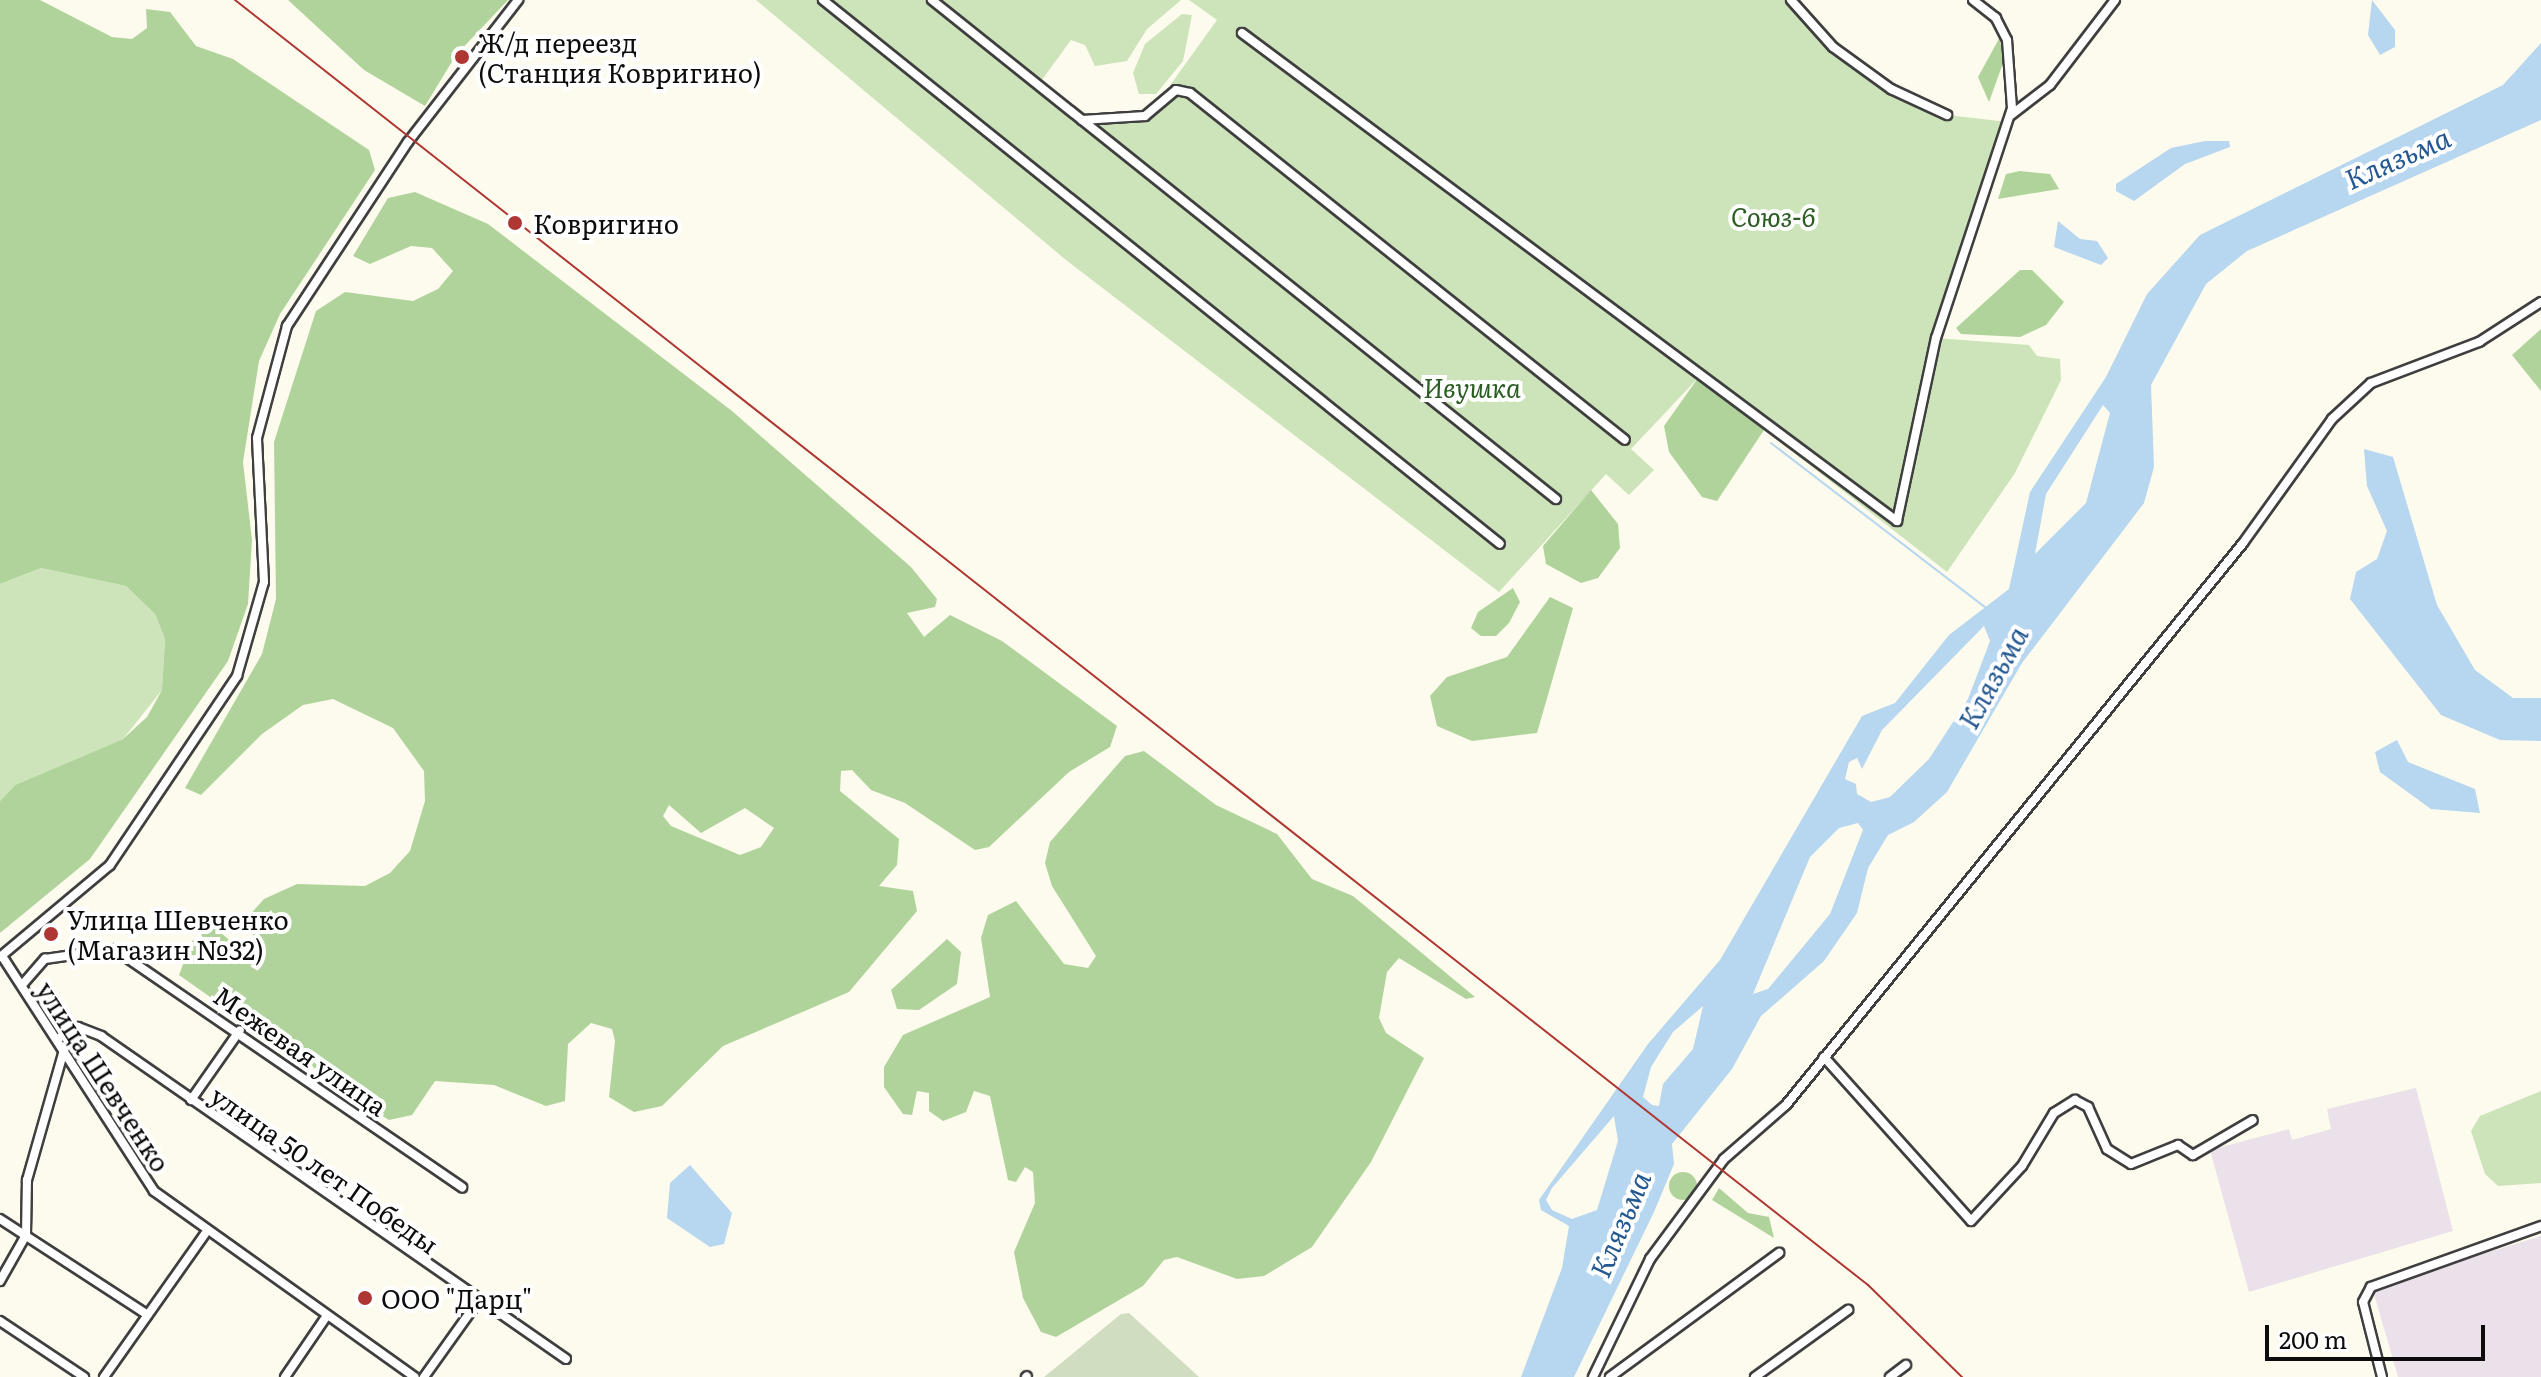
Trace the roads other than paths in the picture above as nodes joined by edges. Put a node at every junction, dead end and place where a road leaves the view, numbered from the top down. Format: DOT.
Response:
graph roads {
  1 [pos="518,0"];
  2 [pos="823,0"];
  3 [pos="932,0"];
  4 [pos="1791,0"];
  5 [pos="1973,0"];
  6 [pos="2115,0"];
  7 [pos="1242,33"];
  8 [pos="1947,115"];
  9 [pos="2010,116"];
  10 [pos="1082,120"];
  11 [pos="2541,302"];
  12 [pos="1625,440"];
  13 [pos="1556,499"];
  14 [pos="1500,544"];
  15 [pos="1,956"];
  16 [pos="22,985"];
  17 [pos="240,1030"];
  18 [pos="59,1038"];
  19 [pos="65,1047"];
  20 [pos="1824,1057"];
  21 [pos="191,1100"];
  22 [pos="2253,1120"];
  23 [pos="462,1187"];
  24 [pos="0,1219"];
  25 [pos="2541,1226"];
  26 [pos="205,1234"];
  27 [pos="26,1235"];
  28 [pos="1779,1253"];
  29 [pos="0,1281"];
  30 [pos="479,1300"];
  31 [pos="1848,1310"];
  32 [pos="148,1315"];
  33 [pos="326,1317"];
  34 [pos="0,1321"];
  35 [pos="566,1359"];
  36 [pos="1906,1365"];
  37 [pos="84,1377"];
  38 [pos="104,1377"];
  39 [pos="285,1377"];
  40 [pos="415,1377"];
  41 [pos="424,1377"];
  42 [pos="1593,1377"];
  43 [pos="1610,1377"];
  44 [pos="1755,1377"];
  45 [pos="1890,1377"];
  46 [pos="2382,1377"];
  1 -- 15 [label="street"];
  2 -- 14 [label="street"];
  3 -- 10 [label="street"];
  4 -- 8 [label="street"];
  5 -- 9 [label="street"];
  6 -- 9 [label="street"];
  7 -- 9 [label="street"];
  10 -- 12 [label="street"];
  10 -- 13 [label="street"];
  11 -- 20 [label="street"];
  15 -- 16 [label="street, улица Шевченко"];
  16 -- 17 [label="street, Межевая улица"];
  16 -- 18 [label="street, улица Шевченко"];
  17 -- 21 [label="street"];
  17 -- 23 [label="street, Межевая улица"];
  18 -- 19 [label="street, улица Шевченко"];
  18 -- 21 [label="street, улица 50 лет Победы"];
  19 -- 26 [label="street, улица Шевченко"];
  19 -- 27 [label="street"];
  20 -- 22 [label="street"];
  20 -- 42 [label="street"];
  21 -- 30 [label="street, улица 50 лет Победы"];
  24 -- 27 [label="street"];
  25 -- 46 [label="street"];
  26 -- 32 [label="street"];
  26 -- 33 [label="street, улица Шевченко"];
  27 -- 29 [label="street"];
  27 -- 32 [label="street"];
  28 -- 43 [label="street"];
  30 -- 35 [label="street, улица 50 лет Победы"];
  30 -- 41 [label="street"];
  31 -- 44 [label="street"];
  32 -- 38 [label="street"];
  33 -- 39 [label="street"];
  33 -- 40 [label="street, улица Шевченко"];
  34 -- 37 [label="street"];
  36 -- 45 [label="street"];
}
